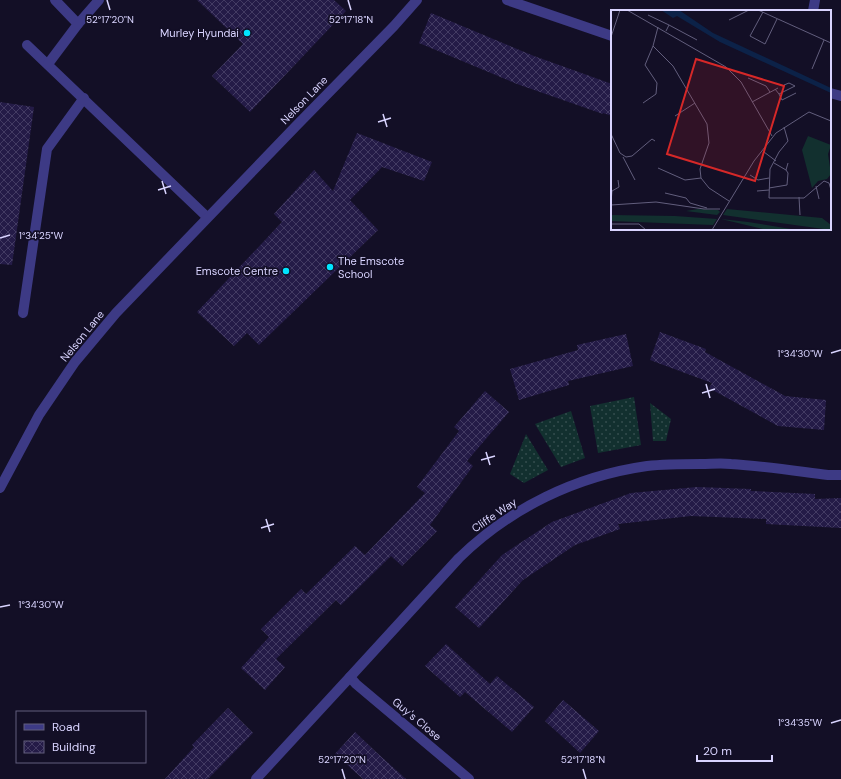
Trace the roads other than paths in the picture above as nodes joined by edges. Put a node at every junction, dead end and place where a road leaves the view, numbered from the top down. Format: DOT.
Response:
graph roads {
  1 [pos="55,0"];
  2 [pos="99,0"];
  3 [pos="417,0"];
  4 [pos="507,0"];
  5 [pos="815,0"];
  6 [pos="813,10"];
  7 [pos="78,24"];
  8 [pos="611,36"];
  9 [pos="27,45"];
  10 [pos="48,64"];
  11 [pos="831,92"];
  12 [pos="841,96"];
  13 [pos="84,98"];
  14 [pos="207,218"];
  15 [pos="23,313"];
  16 [pos="841,475"];
  17 [pos="0,488"];
  18 [pos="350,678"];
  19 [pos="256,779"];
  20 [pos="469,779"];
  1 -- 7 [label="street"];
  2 -- 7 [label="street"];
  3 -- 14 [label="street, Nelson Lane"];
  4 -- 8 [label="street"];
  5 -- 6 [label="street"];
  7 -- 10 [label="street"];
  9 -- 10 [label="street"];
  10 -- 13 [label="street"];
  11 -- 12 [label="street"];
  13 -- 14 [label="street"];
  13 -- 15 [label="street"];
  14 -- 17 [label="street, Nelson Lane"];
  16 -- 18 [label="street, Cliffe Way"];
  18 -- 19 [label="street, Cliffe Way"];
  18 -- 20 [label="street, Guy's Close"];
}
